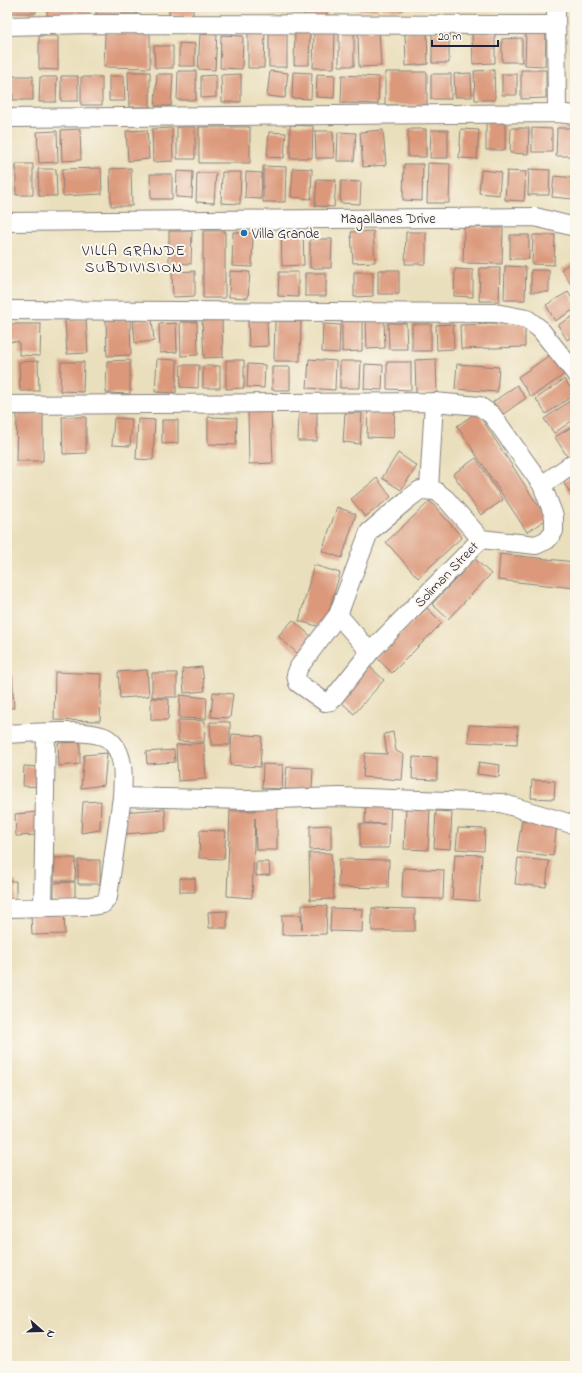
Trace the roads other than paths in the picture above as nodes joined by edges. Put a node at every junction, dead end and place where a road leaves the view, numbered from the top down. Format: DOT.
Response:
graph roads {
  1 [pos="556,7"];
  2 [pos="556,25"];
  3 [pos="7,26"];
  4 [pos="557,113"];
  5 [pos="575,115"];
  6 [pos="7,118"];
  7 [pos="7,222"];
  8 [pos="575,227"];
  9 [pos="7,310"];
  10 [pos="575,373"];
  11 [pos="434,402"];
  12 [pos="7,404"];
  13 [pos="575,462"];
  14 [pos="542,485"];
  15 [pos="429,489"];
  16 [pos="481,538"];
  17 [pos="338,615"];
  18 [pos="370,652"];
  19 [pos="46,733"];
  20 [pos="7,734"];
  21 [pos="122,797"];
  22 [pos="575,825"];
  23 [pos="7,908"];
  24 [pos="43,908"];
  1 -- 2 [label="street"];
  2 -- 3 [label="street"];
  2 -- 4 [label="street"];
  4 -- 5 [label="street"];
  4 -- 6 [label="street"];
  7 -- 8 [label="street, Magallanes Drive"];
  9 -- 10 [label="street"];
  11 -- 12 [label="street, Soliman Street"];
  11 -- 14 [label="street, Soliman Street"];
  11 -- 15 [label="street"];
  13 -- 14 [label="street"];
  14 -- 16 [label="street, Soliman Street"];
  15 -- 16 [label="street"];
  15 -- 17 [label="street"];
  16 -- 18 [label="street, Soliman Street"];
  17 -- 18 [label="street"];
  17 -- 18 [label="street, Soliman Street"];
  19 -- 20 [label="street"];
  19 -- 21 [label="street"];
  19 -- 24 [label="street"];
  21 -- 22 [label="street"];
  21 -- 24 [label="street"];
  23 -- 24 [label="street"];
}
